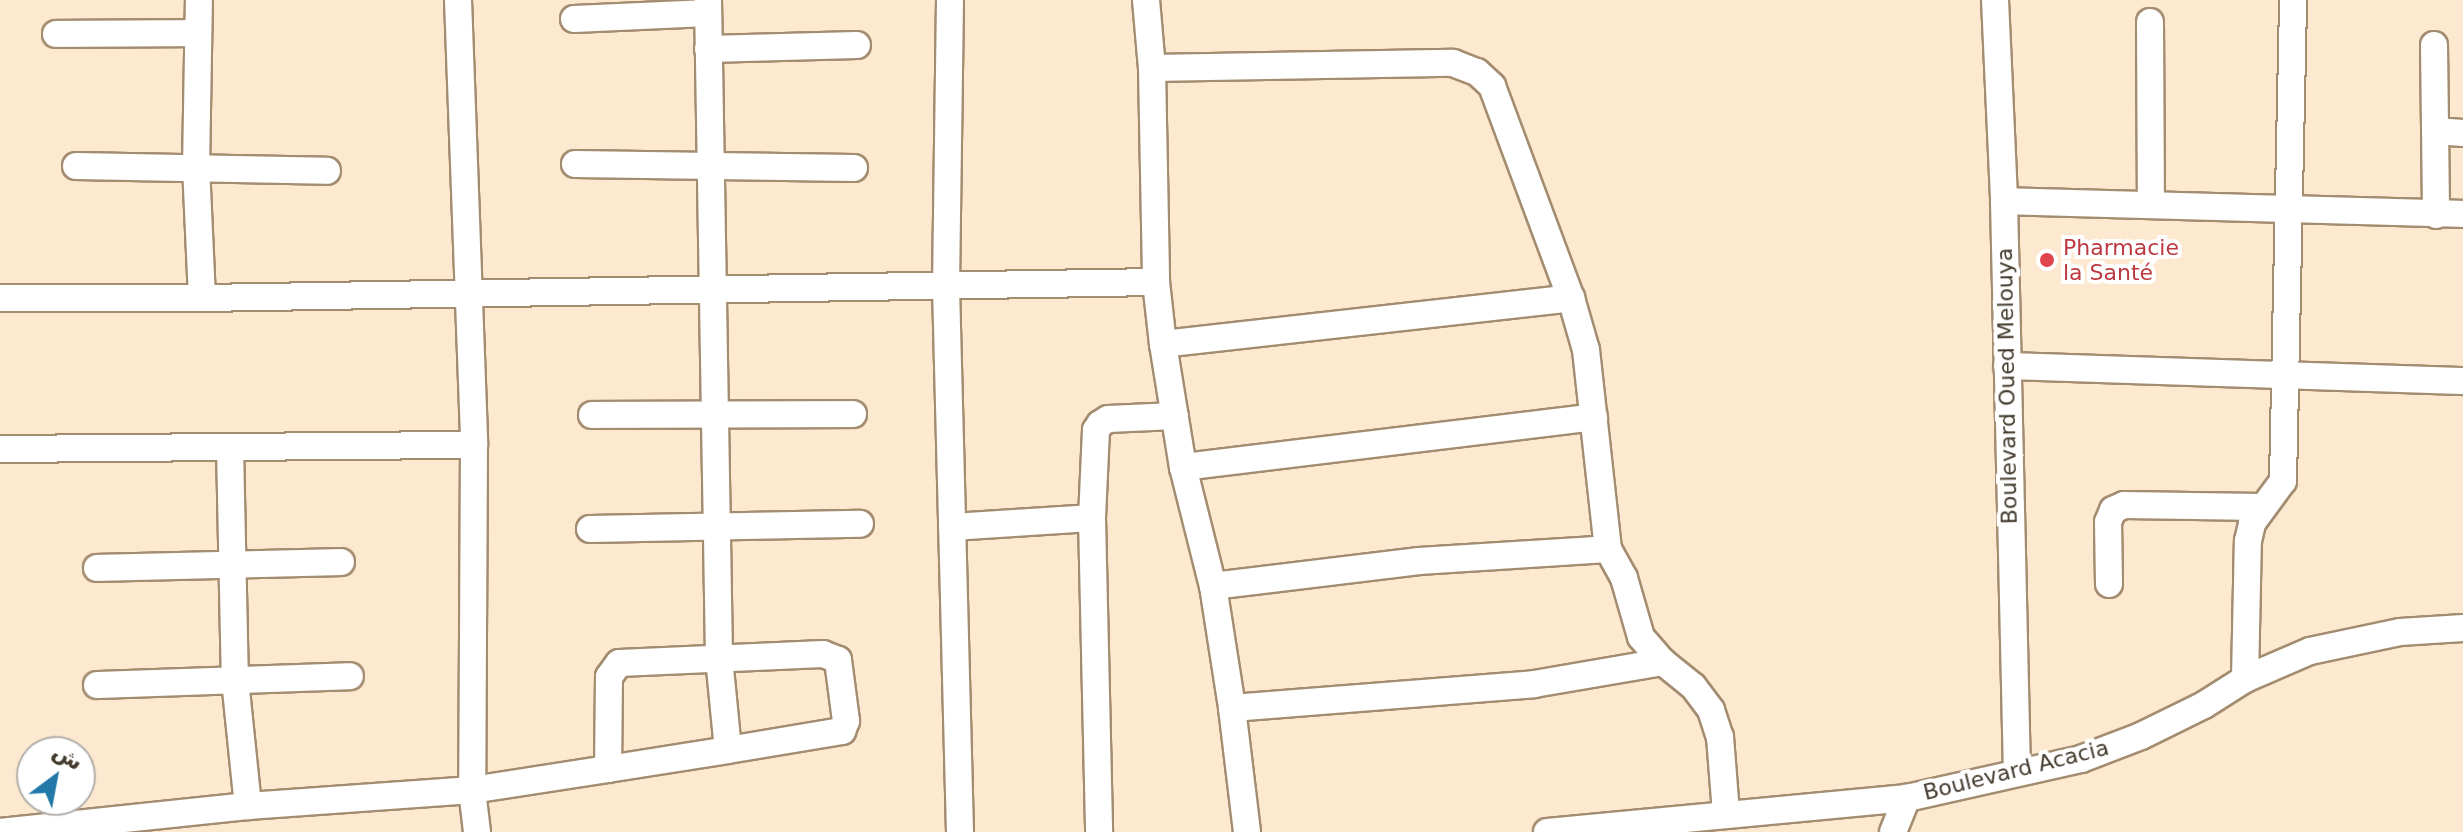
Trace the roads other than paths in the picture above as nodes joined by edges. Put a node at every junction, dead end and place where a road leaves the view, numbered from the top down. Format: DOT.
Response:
graph roads {
  1 [pos="199,0"];
  2 [pos="458,0"];
  3 [pos="950,0"];
  4 [pos="1146,0"];
  5 [pos="1995,0"];
  6 [pos="2293,0"];
  7 [pos="708,7"];
  8 [pos="574,19"];
  9 [pos="2150,22"];
  10 [pos="198,33"];
  11 [pos="56,34"];
  12 [pos="857,45"];
  13 [pos="2434,45"];
  14 [pos="708,49"];
  15 [pos="1152,68"];
  16 [pos="2435,131"];
  17 [pos="2463,133"];
  18 [pos="575,164"];
  19 [pos="76,166"];
  20 [pos="710,166"];
  21 [pos="196,168"];
  22 [pos="854,168"];
  23 [pos="327,171"];
  24 [pos="2004,201"];
  25 [pos="2151,205"];
  26 [pos="2288,208"];
  27 [pos="2463,214"];
  28 [pos="2436,215"];
  29 [pos="1156,282"];
  30 [pos="946,287"];
  31 [pos="711,291"];
  32 [pos="468,295"];
  33 [pos="0,298"];
  34 [pos="202,298"];
  35 [pos="1571,298"];
  36 [pos="1163,344"];
  37 [pos="2007,366"];
  38 [pos="2285,373"];
  39 [pos="2463,381"];
  40 [pos="853,414"];
  41 [pos="592,415"];
  42 [pos="715,416"];
  43 [pos="1175,416"];
  44 [pos="1594,417"];
  45 [pos="474,445"];
  46 [pos="230,447"];
  47 [pos="0,449"];
  48 [pos="1183,467"];
  49 [pos="2262,507"];
  50 [pos="1092,518"];
  51 [pos="860,524"];
  52 [pos="718,526"];
  53 [pos="952,527"];
  54 [pos="590,529"];
  55 [pos="1608,549"];
  56 [pos="341,562"];
  57 [pos="232,565"];
  58 [pos="97,568"];
  59 [pos="2109,584"];
  60 [pos="1213,586"];
  61 [pos="2463,628"];
  62 [pos="719,658"];
  63 [pos="1663,662"];
  64 [pos="350,676"];
  65 [pos="2245,679"];
  66 [pos="235,680"];
  67 [pos="97,685"];
  68 [pos="1232,708"];
  69 [pos="728,750"];
  70 [pos="608,769"];
  71 [pos="2017,773"];
  72 [pos="472,790"];
  73 [pos="1907,798"];
  74 [pos="248,806"];
  75 [pos="1726,814"];
  76 [pos="0,832"];
  77 [pos="477,832"];
  78 [pos="960,832"];
  79 [pos="1099,832"];
  80 [pos="1247,832"];
  81 [pos="1547,832"];
  82 [pos="1893,832"];
  1 -- 10 [label="street"];
  2 -- 32 [label="street"];
  3 -- 30 [label="street"];
  4 -- 15 [label="street"];
  5 -- 24 [label="street, Boulevard Oued Melouya"];
  6 -- 26 [label="street"];
  7 -- 8 [label="street"];
  7 -- 14 [label="street"];
  9 -- 25 [label="street"];
  10 -- 11 [label="street"];
  10 -- 21 [label="street"];
  12 -- 14 [label="street"];
  13 -- 16 [label="street"];
  14 -- 20 [label="street"];
  15 -- 29 [label="street"];
  15 -- 35 [label="street"];
  16 -- 17 [label="street"];
  16 -- 28 [label="street"];
  18 -- 20 [label="street"];
  19 -- 21 [label="street"];
  20 -- 22 [label="street"];
  20 -- 31 [label="street"];
  21 -- 23 [label="street"];
  21 -- 34 [label="street"];
  24 -- 25 [label="street"];
  24 -- 37 [label="street, Boulevard Oued Melouya"];
  25 -- 26 [label="street"];
  26 -- 28 [label="street"];
  26 -- 38 [label="street"];
  27 -- 28 [label="street"];
  29 -- 30 [label="street"];
  29 -- 36 [label="street"];
  30 -- 31 [label="street"];
  30 -- 53 [label="street"];
  31 -- 32 [label="street"];
  31 -- 42 [label="street"];
  32 -- 34 [label="street"];
  32 -- 45 [label="street"];
  33 -- 34 [label="street"];
  35 -- 36 [label="street"];
  35 -- 44 [label="street"];
  36 -- 43 [label="street"];
  37 -- 38 [label="street"];
  37 -- 71 [label="street, Boulevard Oued Melouya"];
  38 -- 39 [label="street"];
  38 -- 49 [label="street"];
  40 -- 42 [label="street"];
  41 -- 42 [label="street"];
  42 -- 52 [label="street"];
  43 -- 48 [label="street"];
  43 -- 50 [label="street"];
  44 -- 48 [label="street"];
  44 -- 55 [label="street"];
  45 -- 46 [label="street"];
  45 -- 72 [label="street"];
  46 -- 47 [label="street"];
  46 -- 57 [label="street"];
  48 -- 60 [label="street"];
  49 -- 59 [label="street"];
  49 -- 65 [label="street"];
  50 -- 53 [label="street"];
  50 -- 79 [label="street"];
  51 -- 52 [label="street"];
  52 -- 54 [label="street"];
  52 -- 62 [label="street"];
  53 -- 78 [label="street"];
  55 -- 60 [label="street"];
  55 -- 63 [label="street"];
  56 -- 57 [label="street"];
  57 -- 58 [label="street"];
  57 -- 66 [label="street"];
  60 -- 68 [label="street"];
  61 -- 65 [label="street, Boulevard Acacia"];
  62 -- 69 [label="street"];
  62 -- 69 [label="street"];
  62 -- 70 [label="street"];
  63 -- 68 [label="street"];
  63 -- 75 [label="street"];
  64 -- 66 [label="street"];
  65 -- 71 [label="street, Boulevard Acacia"];
  66 -- 67 [label="street"];
  66 -- 74 [label="street"];
  68 -- 80 [label="street"];
  69 -- 70 [label="street"];
  70 -- 72 [label="street"];
  71 -- 73 [label="street, Boulevard Acacia"];
  72 -- 74 [label="street"];
  72 -- 77 [label="street"];
  73 -- 75 [label="street, Boulevard Acacia"];
  73 -- 82 [label="street"];
  74 -- 76 [label="street"];
  75 -- 81 [label="street, Boulevard Acacia"];
}
